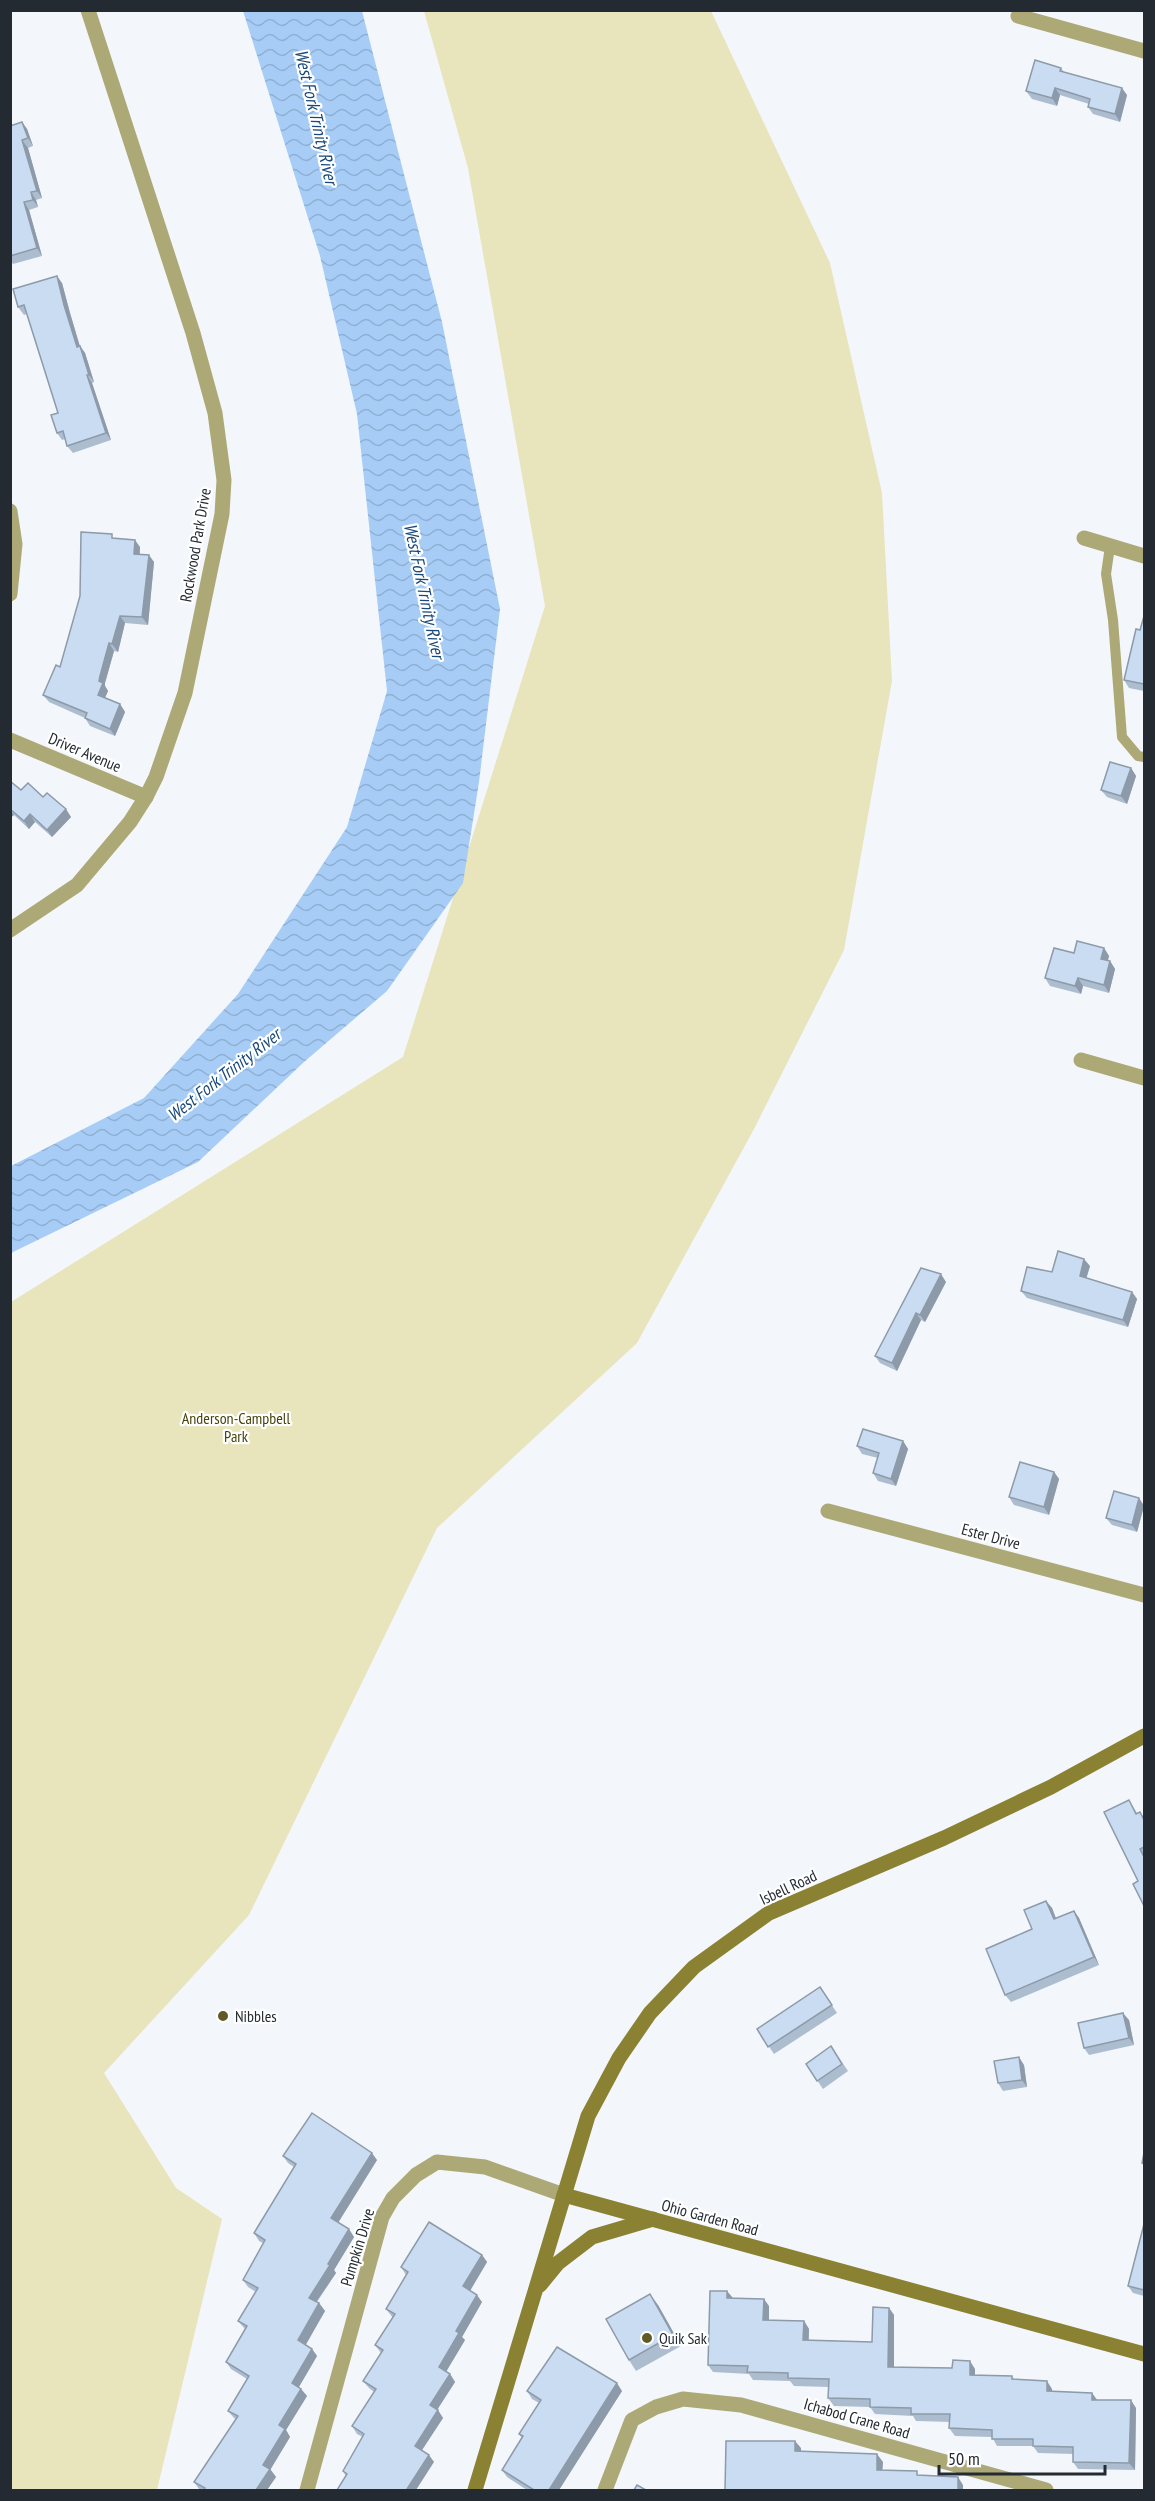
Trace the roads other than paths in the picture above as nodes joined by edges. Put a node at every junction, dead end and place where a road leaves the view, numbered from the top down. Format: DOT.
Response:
graph roads {
  1 [pos="88,10"];
  2 [pos="1018,16"];
  3 [pos="1144,51"];
  4 [pos="10,510"];
  5 [pos="1084,538"];
  6 [pos="1110,546"];
  7 [pos="1144,556"];
  8 [pos="10,594"];
  9 [pos="10,740"];
  10 [pos="1144,757"];
  11 [pos="146,797"];
  12 [pos="10,930"];
  13 [pos="1081,1060"];
  14 [pos="1144,1078"];
  15 [pos="828,1511"];
  16 [pos="1144,1595"];
  17 [pos="1144,1736"];
  18 [pos="564,2195"];
  19 [pos="653,2219"];
  20 [pos="535,2292"];
  21 [pos="1144,2355"];
  22 [pos="307,2490"];
  23 [pos="476,2490"];
  24 [pos="605,2490"];
  25 [pos="1046,2490"];
  1 -- 11 [label="street, Rockwood Park Drive"];
  2 -- 3 [label="street"];
  4 -- 8 [label="street"];
  5 -- 6 [label="street"];
  6 -- 7 [label="street"];
  6 -- 10 [label="lane"];
  9 -- 11 [label="street, Driver Avenue"];
  11 -- 12 [label="street, Rockwood Park Drive"];
  13 -- 14 [label="street"];
  15 -- 16 [label="street, Ester Drive"];
  17 -- 18 [label="street, Isbell Road"];
  18 -- 19 [label="street, Ohio Garden Road"];
  18 -- 20 [label="street"];
  18 -- 22 [label="street, Pumpkin Drive"];
  19 -- 20 [label="street"];
  19 -- 21 [label="street, Ohio Garden Road"];
  20 -- 23 [label="street"];
  24 -- 25 [label="street, Ichabod Crane Road"];
}
